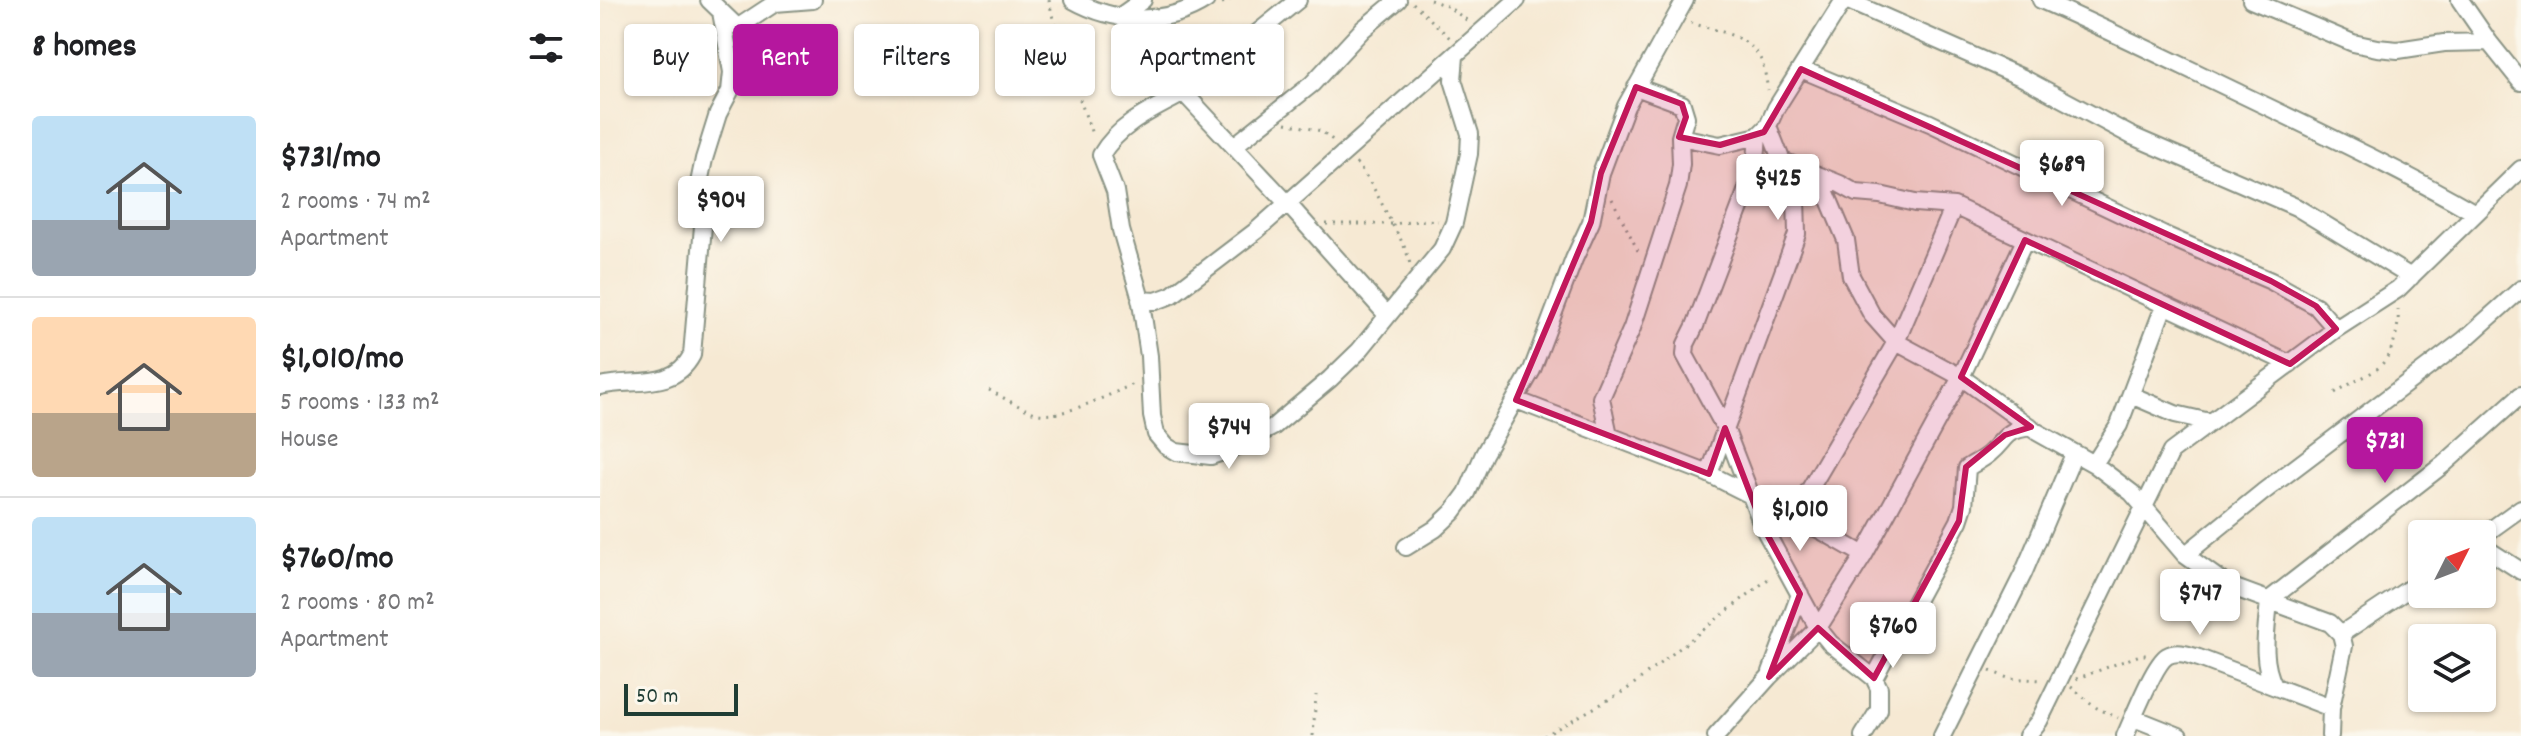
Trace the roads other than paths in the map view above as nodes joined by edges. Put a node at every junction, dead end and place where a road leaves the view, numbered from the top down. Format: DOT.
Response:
graph roads {
  1 [pos="813,0"];
  2 [pos="1073,0"];
  3 [pos="1143,0"];
  4 [pos="1206,0"];
  5 [pos="1298,0"];
  6 [pos="1398,0"];
  7 [pos="1517,0"];
  8 [pos="1685,0"];
  9 [pos="1845,0"];
  10 [pos="2041,0"];
  11 [pos="2251,0"];
  12 [pos="2460,0"];
  13 [pos="715,6"];
  14 [pos="1121,18"];
  15 [pos="1127,24"];
  16 [pos="1268,24"];
  17 [pos="2489,42"];
  18 [pos="1459,53"];
  19 [pos="1801,69"];
  20 [pos="2521,82"];
  21 [pos="1636,87"];
  22 [pos="1179,96"];
  23 [pos="1187,96"];
  24 [pos="1766,125"];
  25 [pos="1680,137"];
  26 [pos="1234,146"];
  27 [pos="1783,161"];
  28 [pos="2521,169"];
  29 [pos="1819,176"];
  30 [pos="1287,203"];
  31 [pos="1954,206"];
  32 [pos="2475,213"];
  33 [pos="2025,240"];
  34 [pos="2404,283"];
  35 [pos="2521,289"];
  36 [pos="1140,300"];
  37 [pos="2164,306"];
  38 [pos="1387,315"];
  39 [pos="2336,329"];
  40 [pos="1896,342"];
  41 [pos="2290,364"];
  42 [pos="1961,377"];
  43 [pos="600,386"];
  44 [pos="2131,395"];
  45 [pos="2521,395"];
  46 [pos="1516,400"];
  47 [pos="2210,422"];
  48 [pos="2031,427"];
  49 [pos="1725,428"];
  50 [pos="1609,435"];
  51 [pos="2074,454"];
  52 [pos="2094,464"];
  53 [pos="1709,474"];
  54 [pos="1750,494"];
  55 [pos="2143,506"];
  56 [pos="2521,508"];
  57 [pos="1794,516"];
  58 [pos="2496,526"];
  59 [pos="1406,547"];
  60 [pos="1864,555"];
  61 [pos="2185,555"];
  62 [pos="2496,555"];
  63 [pos="2521,571"];
  64 [pos="2408,589"];
  65 [pos="1800,594"];
  66 [pos="2269,600"];
  67 [pos="1818,628"];
  68 [pos="2341,634"];
  69 [pos="1769,677"];
  70 [pos="1874,678"];
  71 [pos="2274,686"];
  72 [pos="2331,708"];
  73 [pos="2130,726"];
  74 [pos="1716,736"];
  75 [pos="1863,736"];
  76 [pos="1942,736"];
  77 [pos="2027,736"];
  78 [pos="2179,736"];
  79 [pos="2330,736"];
  1 -- 13 [label="street"];
  2 -- 14 [label="street"];
  3 -- 14 [label="street"];
  4 -- 14 [label="street"];
  5 -- 16 [label="street"];
  6 -- 26 [label="street"];
  7 -- 18 [label="street"];
  8 -- 21 [label="street"];
  9 -- 19 [label="street"];
  9 -- 34 [label="street"];
  10 -- 32 [label="street"];
  11 -- 17 [label="street"];
  12 -- 17 [label="street"];
  13 -- 43 [label="street"];
  14 -- 15 [label="street"];
  17 -- 20 [label="street"];
  18 -- 30 [label="street"];
  18 -- 38 [label="street"];
  19 -- 24 [label="street"];
  19 -- 39 [label="street"];
  21 -- 25 [label="street"];
  21 -- 46 [label="street"];
  22 -- 36 [label="street"];
  23 -- 26 [label="street"];
  24 -- 25 [label="street"];
  24 -- 27 [label="street"];
  24 -- 49 [label="street"];
  25 -- 50 [label="street"];
  26 -- 30 [label="street"];
  27 -- 29 [label="street"];
  27 -- 49 [label="street"];
  28 -- 32 [label="street"];
  29 -- 31 [label="street"];
  29 -- 40 [label="street"];
  30 -- 36 [label="street"];
  30 -- 38 [label="street"];
  31 -- 33 [label="street"];
  31 -- 40 [label="street"];
  32 -- 34 [label="street"];
  33 -- 37 [label="street"];
  33 -- 42 [label="street"];
  34 -- 39 [label="street"];
  35 -- 61 [label="street"];
  36 -- 38 [label="street"];
  37 -- 41 [label="street"];
  37 -- 44 [label="street"];
  39 -- 41 [label="street"];
  40 -- 42 [label="street"];
  40 -- 57 [label="street"];
  41 -- 47 [label="street"];
  42 -- 48 [label="street"];
  42 -- 60 [label="street"];
  44 -- 47 [label="street"];
  44 -- 52 [label="street"];
  45 -- 66 [label="street"];
  46 -- 50 [label="street"];
  46 -- 59 [label="street"];
  47 -- 55 [label="street"];
  48 -- 51 [label="street"];
  48 -- 70 [label="street"];
  49 -- 53 [label="street"];
  49 -- 54 [label="street"];
  50 -- 53 [label="street"];
  51 -- 52 [label="street"];
  51 -- 76 [label="street"];
  52 -- 55 [label="street"];
  53 -- 54 [label="street"];
  54 -- 57 [label="street"];
  54 -- 65 [label="street"];
  55 -- 61 [label="street"];
  55 -- 77 [label="street"];
  56 -- 58 [label="street"];
  57 -- 60 [label="street"];
  60 -- 67 [label="street"];
  61 -- 66 [label="street"];
  62 -- 63 [label="street"];
  64 -- 68 [label="street"];
  65 -- 67 [label="street"];
  65 -- 69 [label="street"];
  66 -- 68 [label="street"];
  66 -- 71 [label="street"];
  67 -- 69 [label="street"];
  67 -- 70 [label="street"];
  68 -- 72 [label="street"];
  69 -- 74 [label="street"];
  70 -- 75 [label="street"];
  71 -- 72 [label="street"];
  71 -- 73 [label="street"];
  72 -- 79 [label="street"];
  73 -- 78 [label="street"];
}
